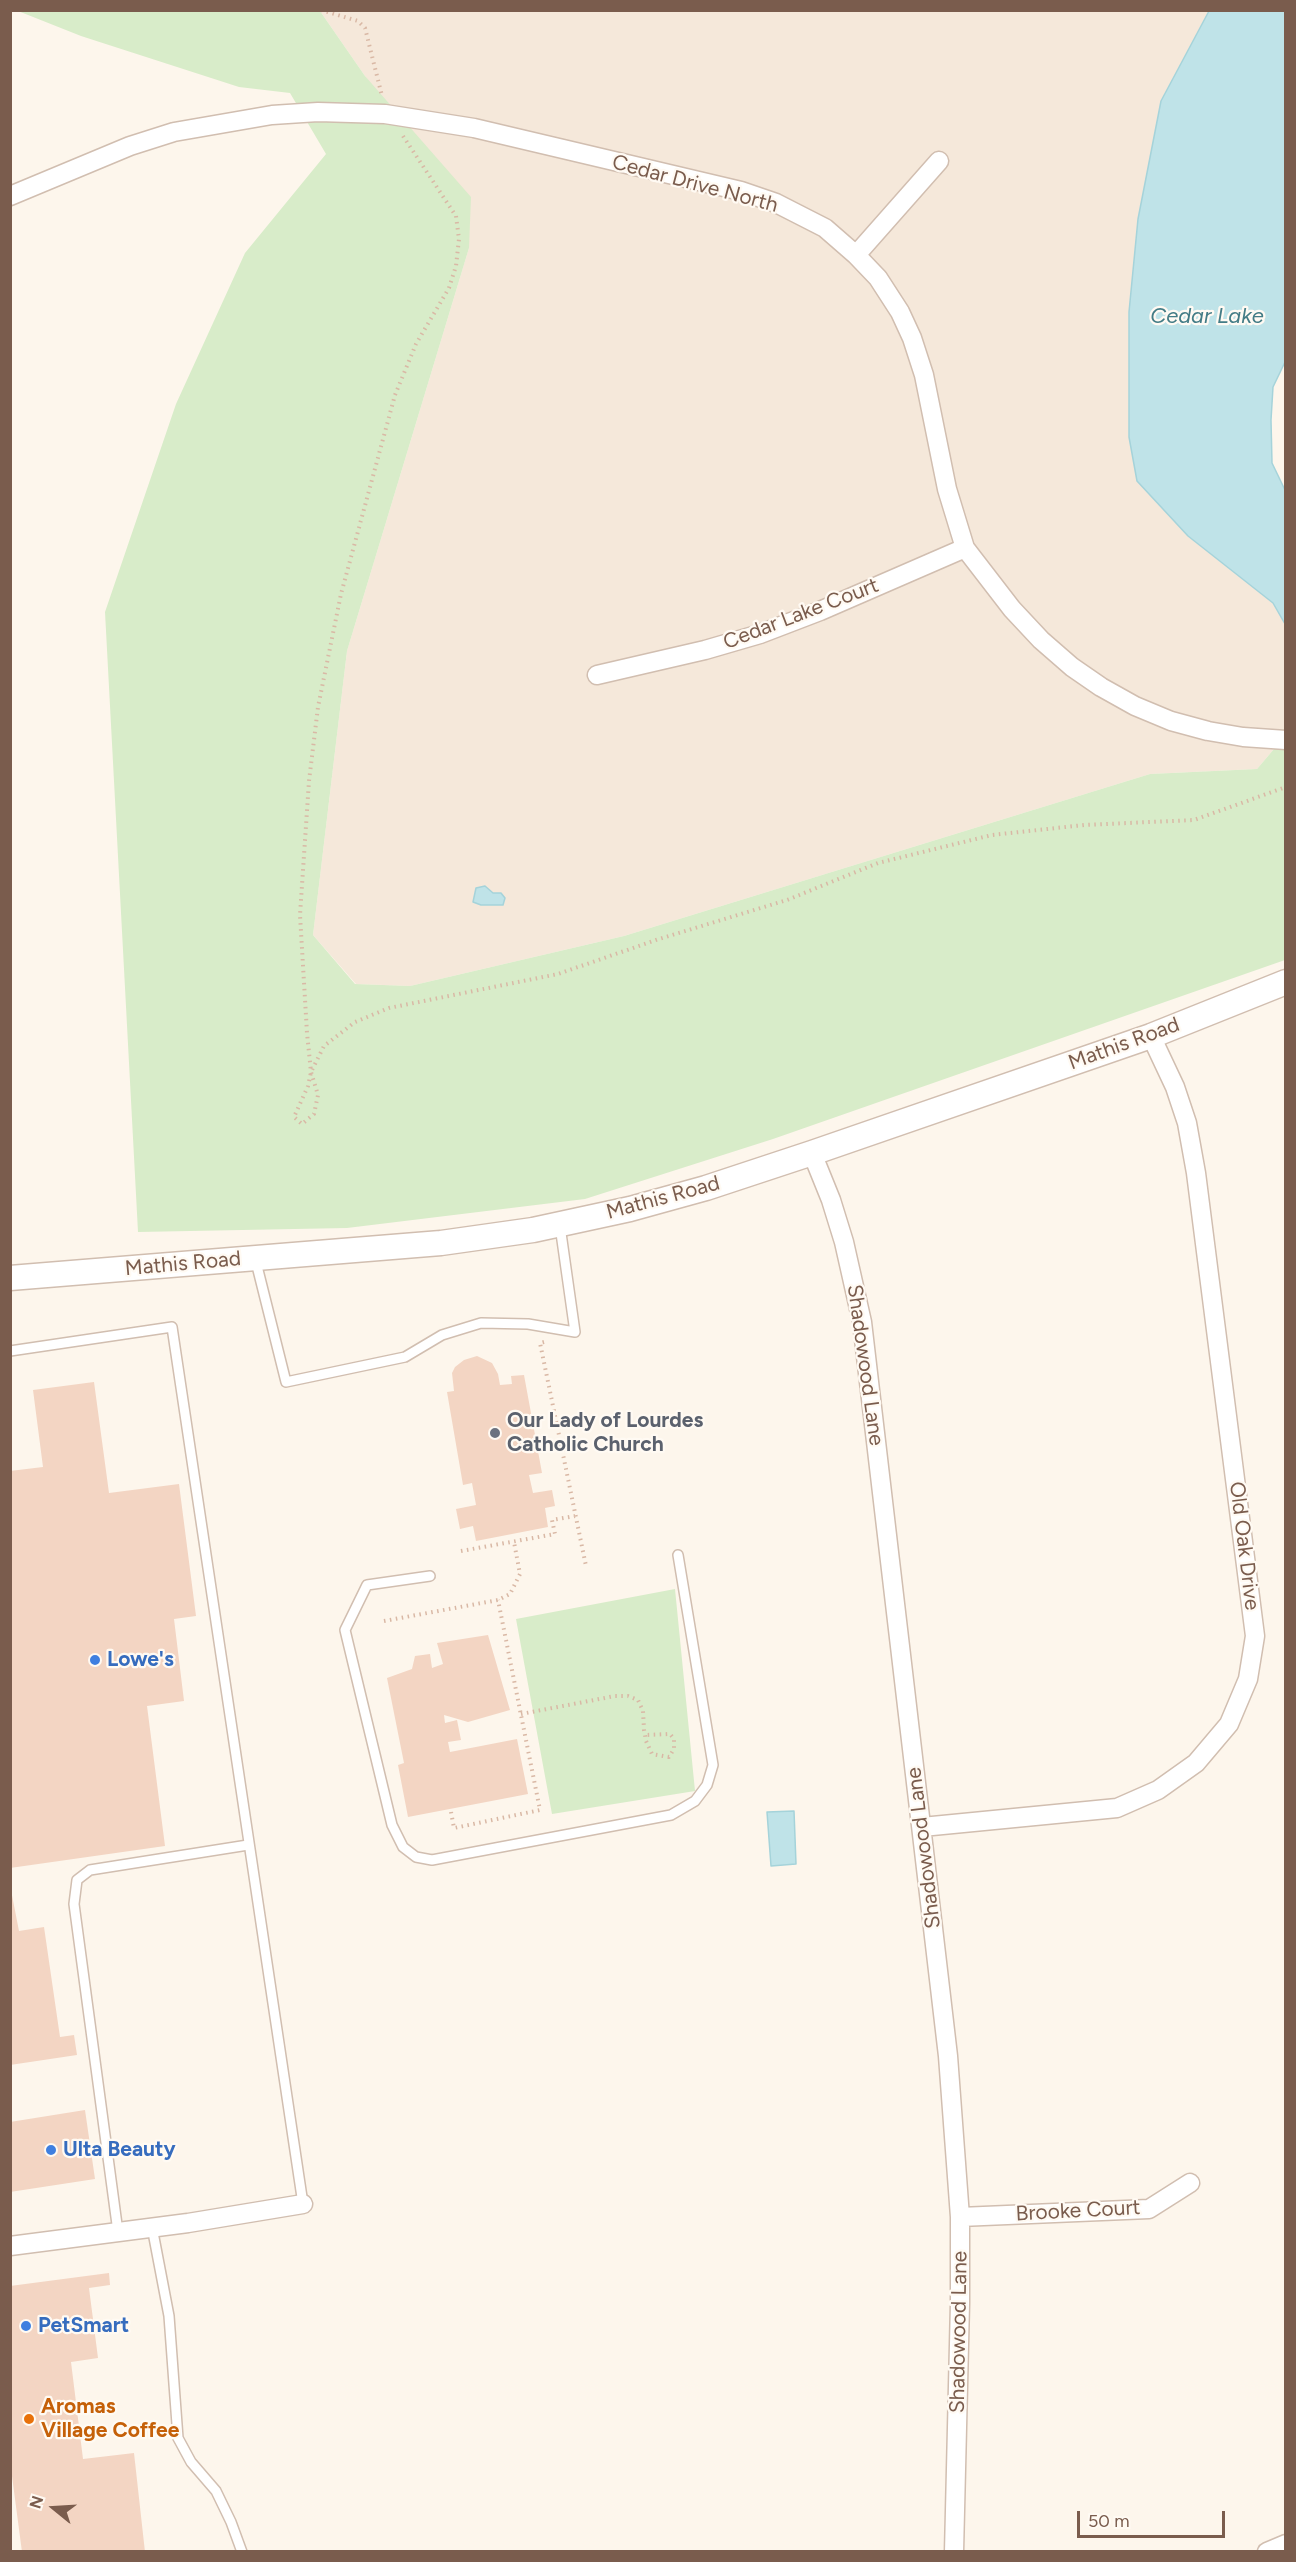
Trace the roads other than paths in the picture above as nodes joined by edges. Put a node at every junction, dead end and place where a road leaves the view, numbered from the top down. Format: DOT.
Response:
graph roads {
  1 [pos="939,161"];
  2 [pos="10,196"];
  3 [pos="856,255"];
  4 [pos="965,548"];
  5 [pos="597,675"];
  6 [pos="1286,740"];
  7 [pos="1286,982"];
  8 [pos="1151,1036"];
  9 [pos="812,1153"];
  10 [pos="559,1224"];
  11 [pos="255,1258"];
  12 [pos="10,1278"];
  13 [pos="10,1351"];
  14 [pos="678,1555"];
  15 [pos="430,1576"];
  16 [pos="922,1827"];
  17 [pos="248,1845"];
  18 [pos="1190,2183"];
  19 [pos="303,2204"];
  20 [pos="960,2217"];
  21 [pos="152,2227"];
  22 [pos="118,2232"];
  23 [pos="10,2246"];
  24 [pos="1286,2544"];
  25 [pos="242,2552"];
  26 [pos="954,2552"];
  27 [pos="1267,2552"];
  1 -- 3 [label="street"];
  2 -- 3 [label="street, Cedar Drive North"];
  3 -- 4 [label="street, Cedar Drive North"];
  4 -- 5 [label="street, Cedar Lake Court"];
  4 -- 6 [label="street, Cedar Drive North"];
  7 -- 8 [label="street, Mathis Road"];
  8 -- 9 [label="street, Mathis Road"];
  8 -- 16 [label="street, Old Oak Drive"];
  9 -- 10 [label="street, Mathis Road"];
  9 -- 16 [label="street, Shadowood Lane"];
  10 -- 11 [label="street, Mathis Road"];
  10 -- 11 [label="lane"];
  11 -- 12 [label="street, Mathis Road"];
  13 -- 17 [label="lane"];
  14 -- 15 [label="lane"];
  16 -- 20 [label="street, Shadowood Lane"];
  17 -- 19 [label="lane"];
  17 -- 22 [label="lane"];
  18 -- 20 [label="street, Brooke Court"];
  19 -- 21 [label="street"];
  20 -- 26 [label="street, Shadowood Lane"];
  21 -- 22 [label="street"];
  21 -- 25 [label="lane"];
  22 -- 23 [label="street"];
  24 -- 27 [label="street"];
}
